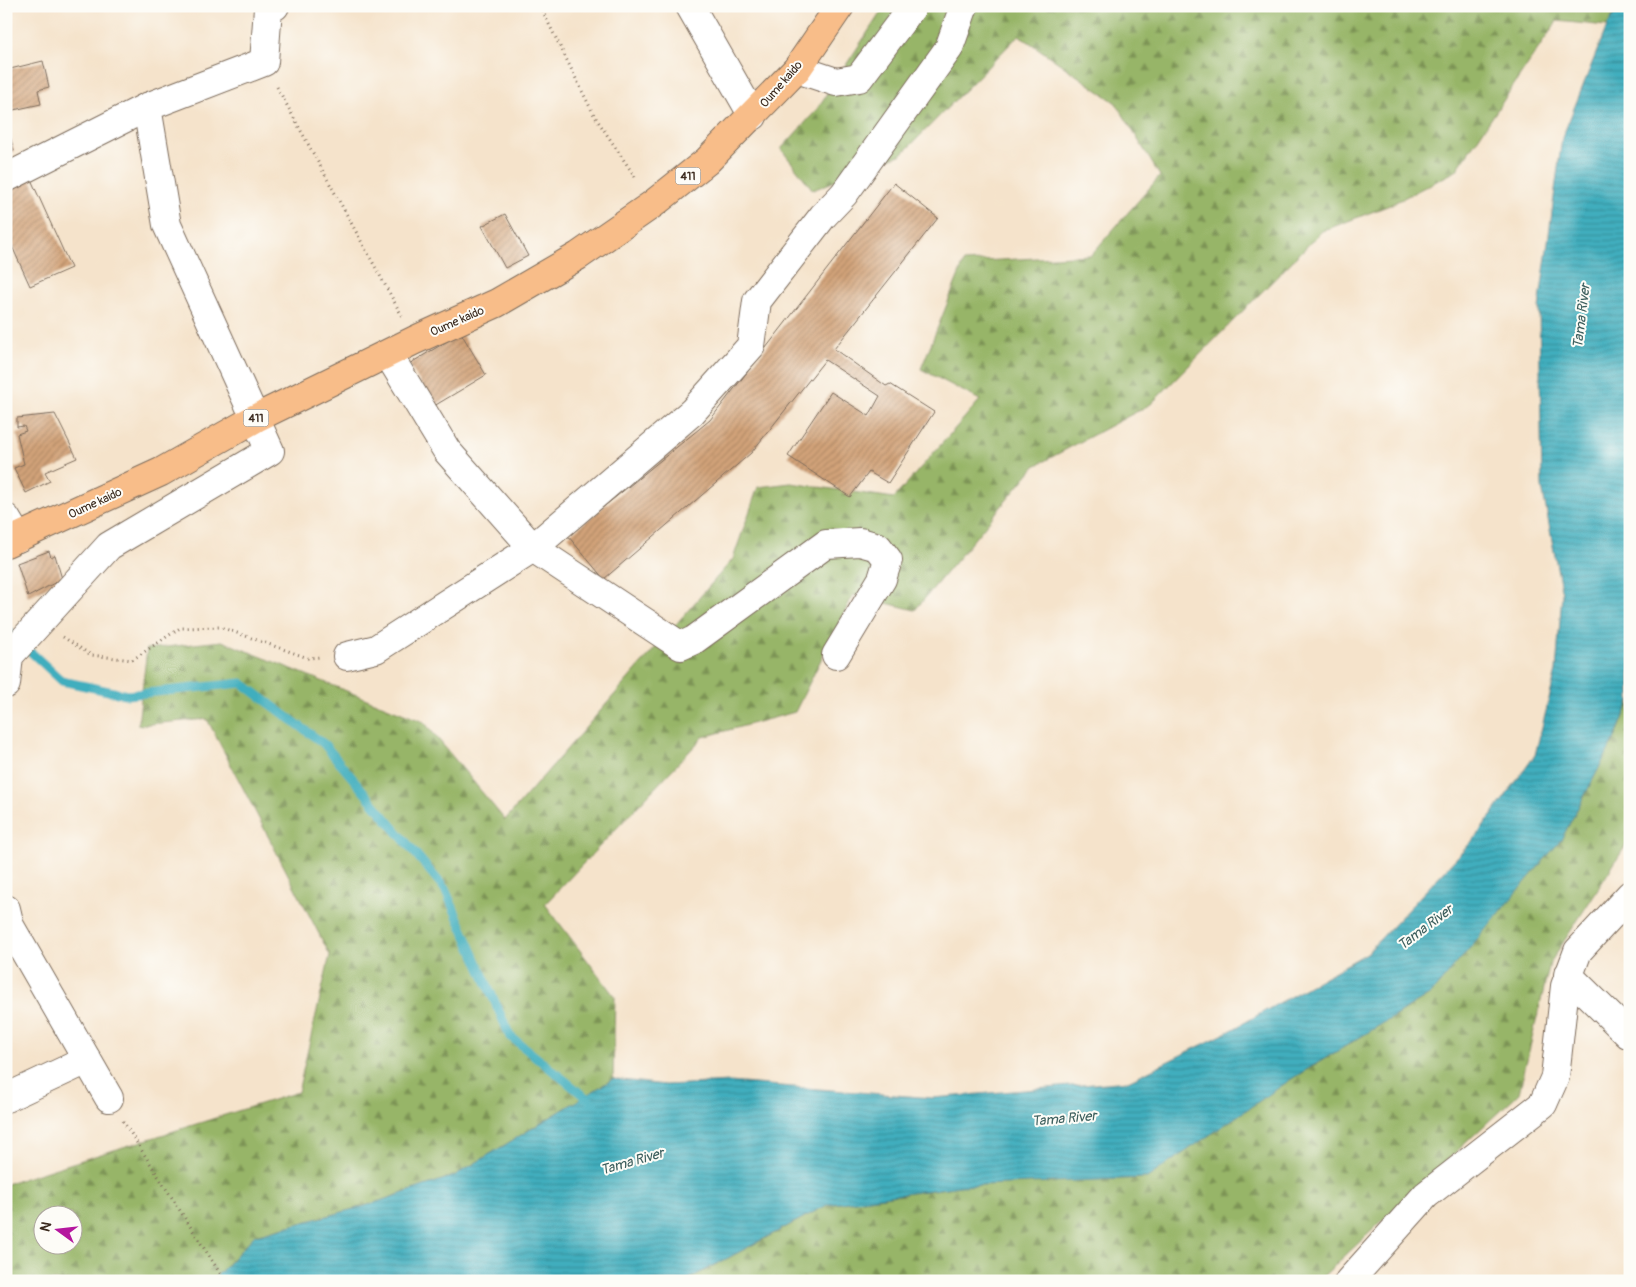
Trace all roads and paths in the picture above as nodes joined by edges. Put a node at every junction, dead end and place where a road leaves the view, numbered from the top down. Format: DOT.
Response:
graph roads {
  1 [pos="275,6"];
  2 [pos="540,6"];
  3 [pos="690,6"];
  4 [pos="840,6"];
  5 [pos="913,6"];
  6 [pos="964,6"];
  7 [pos="264,62"];
  8 [pos="797,69"];
  9 [pos="147,106"];
  10 [pos="753,116"];
  11 [pos="6,178"];
  12 [pos="653,204"];
  13 [pos="415,340"];
  14 [pos="388,354"];
  15 [pos="256,418"];
  16 [pos="10,533"];
  17 [pos="533,548"];
  18 [pos="41,622"];
  19 [pos="836,655"];
  20 [pos="347,656"];
  21 [pos="7,666"];
  22 [pos="6,684"];
  23 [pos="1630,895"];
  24 [pos="6,909"];
  25 [pos="1568,975"];
  26 [pos="1628,1034"];
  27 [pos="87,1060"];
  28 [pos="6,1098"];
  29 [pos="109,1098"];
  30 [pos="225,1281"];
  31 [pos="1349,1281"];
  1 -- 7 [label="street"];
  2 -- 12 [label="path"];
  3 -- 10 [label="street"];
  4 -- 8 [label="highway, Oume kaido / 411"];
  5 -- 8 [label="street"];
  6 -- 17 [label="street"];
  7 -- 9 [label="street"];
  7 -- 13 [label="path"];
  8 -- 10 [label="highway, Oume kaido / 411"];
  9 -- 11 [label="street"];
  9 -- 15 [label="street"];
  10 -- 12 [label="highway, Oume kaido / 411"];
  12 -- 13 [label="highway, Oume kaido / 411"];
  13 -- 14 [label="highway, Oume kaido / 411"];
  14 -- 15 [label="highway, Oume kaido / 411"];
  14 -- 17 [label="street"];
  15 -- 16 [label="highway, Oume kaido / 411"];
  15 -- 18 [label="street"];
  17 -- 19 [label="street"];
  17 -- 20 [label="street"];
  18 -- 20 [label="path"];
  18 -- 21 [label="street"];
  21 -- 22 [label="street"];
  23 -- 25 [label="street"];
  24 -- 27 [label="street"];
  25 -- 26 [label="street"];
  25 -- 31 [label="street"];
  27 -- 28 [label="street"];
  27 -- 29 [label="street"];
  29 -- 30 [label="path"];
}
